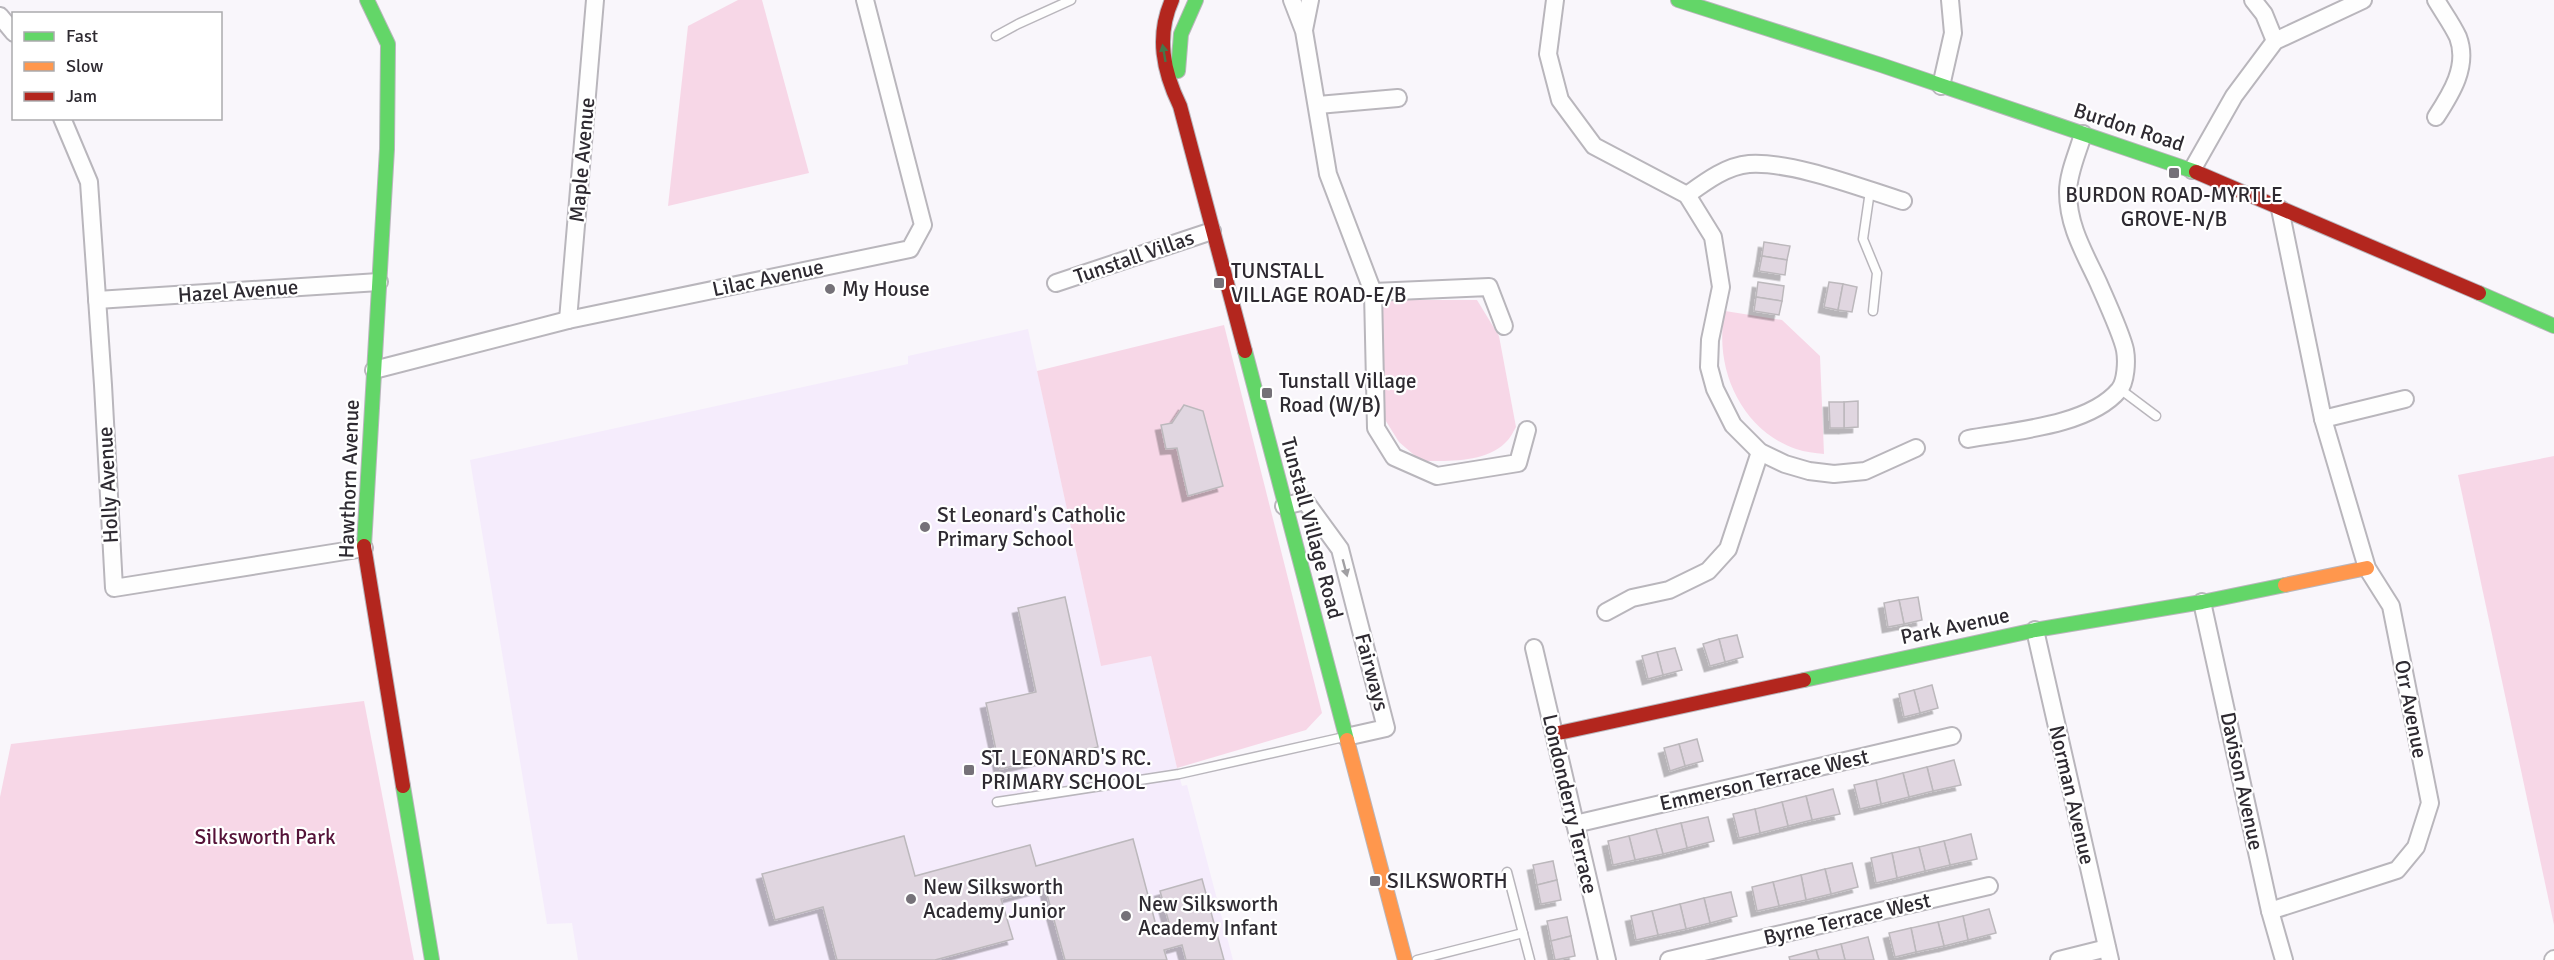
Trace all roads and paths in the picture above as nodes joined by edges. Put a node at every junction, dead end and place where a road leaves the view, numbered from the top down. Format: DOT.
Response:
graph roads {
  1 [pos="368,0"];
  2 [pos="595,0"];
  3 [pos="865,0"];
  4 [pos="1071,0"];
  5 [pos="1292,0"];
  6 [pos="1310,0"];
  7 [pos="1555,0"];
  8 [pos="1678,0"];
  9 [pos="1950,0"];
  10 [pos="2253,0"];
  11 [pos="2363,0"];
  12 [pos="2436,0"];
  13 [pos="1169,1"];
  14 [pos="1192,6"];
  15 [pos="0,16"];
  16 [pos="1304,30"];
  17 [pos="12,31"];
  18 [pos="996,36"];
  19 [pos="2275,41"];
  20 [pos="1941,86"];
  21 [pos="1398,98"];
  22 [pos="1318,105"];
  23 [pos="1179,106"];
  24 [pos="2436,117"];
  25 [pos="65,126"];
  26 [pos="2082,134"];
  27 [pos="2192,170"];
  28 [pos="1870,191"];
  29 [pos="1687,195"];
  30 [pos="1903,201"];
  31 [pos="2280,209"];
  32 [pos="1212,231"];
  33 [pos="379,282"];
  34 [pos="1056,284"];
  35 [pos="1373,292"];
  36 [pos="97,300"];
  37 [pos="1873,311"];
  38 [pos="568,320"];
  39 [pos="1504,326"];
  40 [pos="2554,326"];
  41 [pos="374,370"];
  42 [pos="2120,389"];
  43 [pos="2405,399"];
  44 [pos="2156,416"];
  45 [pos="2323,419"];
  46 [pos="1527,430"];
  47 [pos="1968,439"];
  48 [pos="1916,448"];
  49 [pos="1760,452"];
  50 [pos="1284,506"];
  51 [pos="364,548"];
  52 [pos="2367,568"];
  53 [pos="2202,602"];
  54 [pos="1606,612"];
  55 [pos="2035,630"];
  56 [pos="1534,648"];
  57 [pos="1554,734"];
  58 [pos="1346,736"];
  59 [pos="1952,736"];
  60 [pos="997,802"];
  61 [pos="1575,824"];
  62 [pos="1508,872"];
  63 [pos="1989,886"];
  64 [pos="2270,911"];
  65 [pos="1523,933"];
  66 [pos="2109,954"];
  67 [pos="432,960"];
  68 [pos="1405,960"];
  69 [pos="1417,960"];
  70 [pos="1530,960"];
  71 [pos="1607,960"];
  72 [pos="1669,960"];
  73 [pos="2060,960"];
  74 [pos="2284,960"];
  1 -- 33 [label="street, Hawthorn Avenue"];
  2 -- 38 [label="street, Maple Avenue"];
  3 -- 38 [label="street, Lilac Avenue"];
  4 -- 18 [label="lane"];
  5 -- 16 [label="street"];
  6 -- 16 [label="street"];
  7 -- 29 [label="street"];
  8 -- 20 [label="street, Burdon Road"];
  9 -- 20 [label="street"];
  10 -- 19 [label="street"];
  11 -- 19 [label="street"];
  12 -- 24 [label="street"];
  13 -- 14 [label="street"];
  23 -- 13 [label="street, Tunstall Village Road, one-way"];
  14 -- 23 [label="street, Tunstall Village Road"];
  15 -- 17 [label="street"];
  16 -- 22 [label="street"];
  19 -- 27 [label="street"];
  20 -- 26 [label="street, Burdon Road"];
  21 -- 22 [label="street"];
  22 -- 35 [label="street"];
  23 -- 32 [label="street, Tunstall Village Road"];
  25 -- 36 [label="street, Holly Avenue"];
  26 -- 27 [label="street, Burdon Road"];
  26 -- 42 [label="street"];
  27 -- 31 [label="street, Burdon Road"];
  28 -- 29 [label="street"];
  28 -- 30 [label="street"];
  28 -- 37 [label="lane"];
  29 -- 49 [label="street"];
  31 -- 40 [label="street, Burdon Road"];
  31 -- 45 [label="street, Orr Avenue"];
  32 -- 34 [label="street, Tunstall Villas"];
  32 -- 50 [label="street, Tunstall Village Road"];
  33 -- 36 [label="street, Hazel Avenue"];
  33 -- 41 [label="street, Hawthorn Avenue"];
  35 -- 39 [label="street"];
  35 -- 46 [label="street"];
  36 -- 51 [label="street, Holly Avenue"];
  38 -- 41 [label="street, Lilac Avenue"];
  41 -- 51 [label="street, Hawthorn Avenue"];
  42 -- 44 [label="lane"];
  42 -- 47 [label="street"];
  43 -- 45 [label="street"];
  45 -- 52 [label="street, Orr Avenue"];
  48 -- 49 [label="street"];
  49 -- 54 [label="street"];
  50 -- 58 [label="street, Tunstall Village Road"];
  50 -- 58 [label="street, Fairways, one-way"];
  51 -- 67 [label="street, Hawthorn Avenue"];
  52 -- 53 [label="street, Park Avenue"];
  52 -- 64 [label="street, Orr Avenue"];
  53 -- 55 [label="street, Park Avenue"];
  53 -- 64 [label="street, Davison Avenue"];
  55 -- 57 [label="street, Park Avenue"];
  55 -- 66 [label="street, Norman Avenue"];
  56 -- 57 [label="street, Londonderry Terrace"];
  57 -- 61 [label="street, Londonderry Terrace"];
  58 -- 60 [label="lane"];
  58 -- 68 [label="street, Tunstall Village Road"];
  59 -- 61 [label="street, Emmerson Terrace West"];
  61 -- 71 [label="street, Londonderry Terrace"];
  62 -- 65 [label="lane"];
  63 -- 72 [label="street, Byrne Terrace West"];
  64 -- 74 [label="street, Davison Avenue"];
  65 -- 69 [label="lane"];
  65 -- 70 [label="lane"];
  66 -- 73 [label="street"];
}
